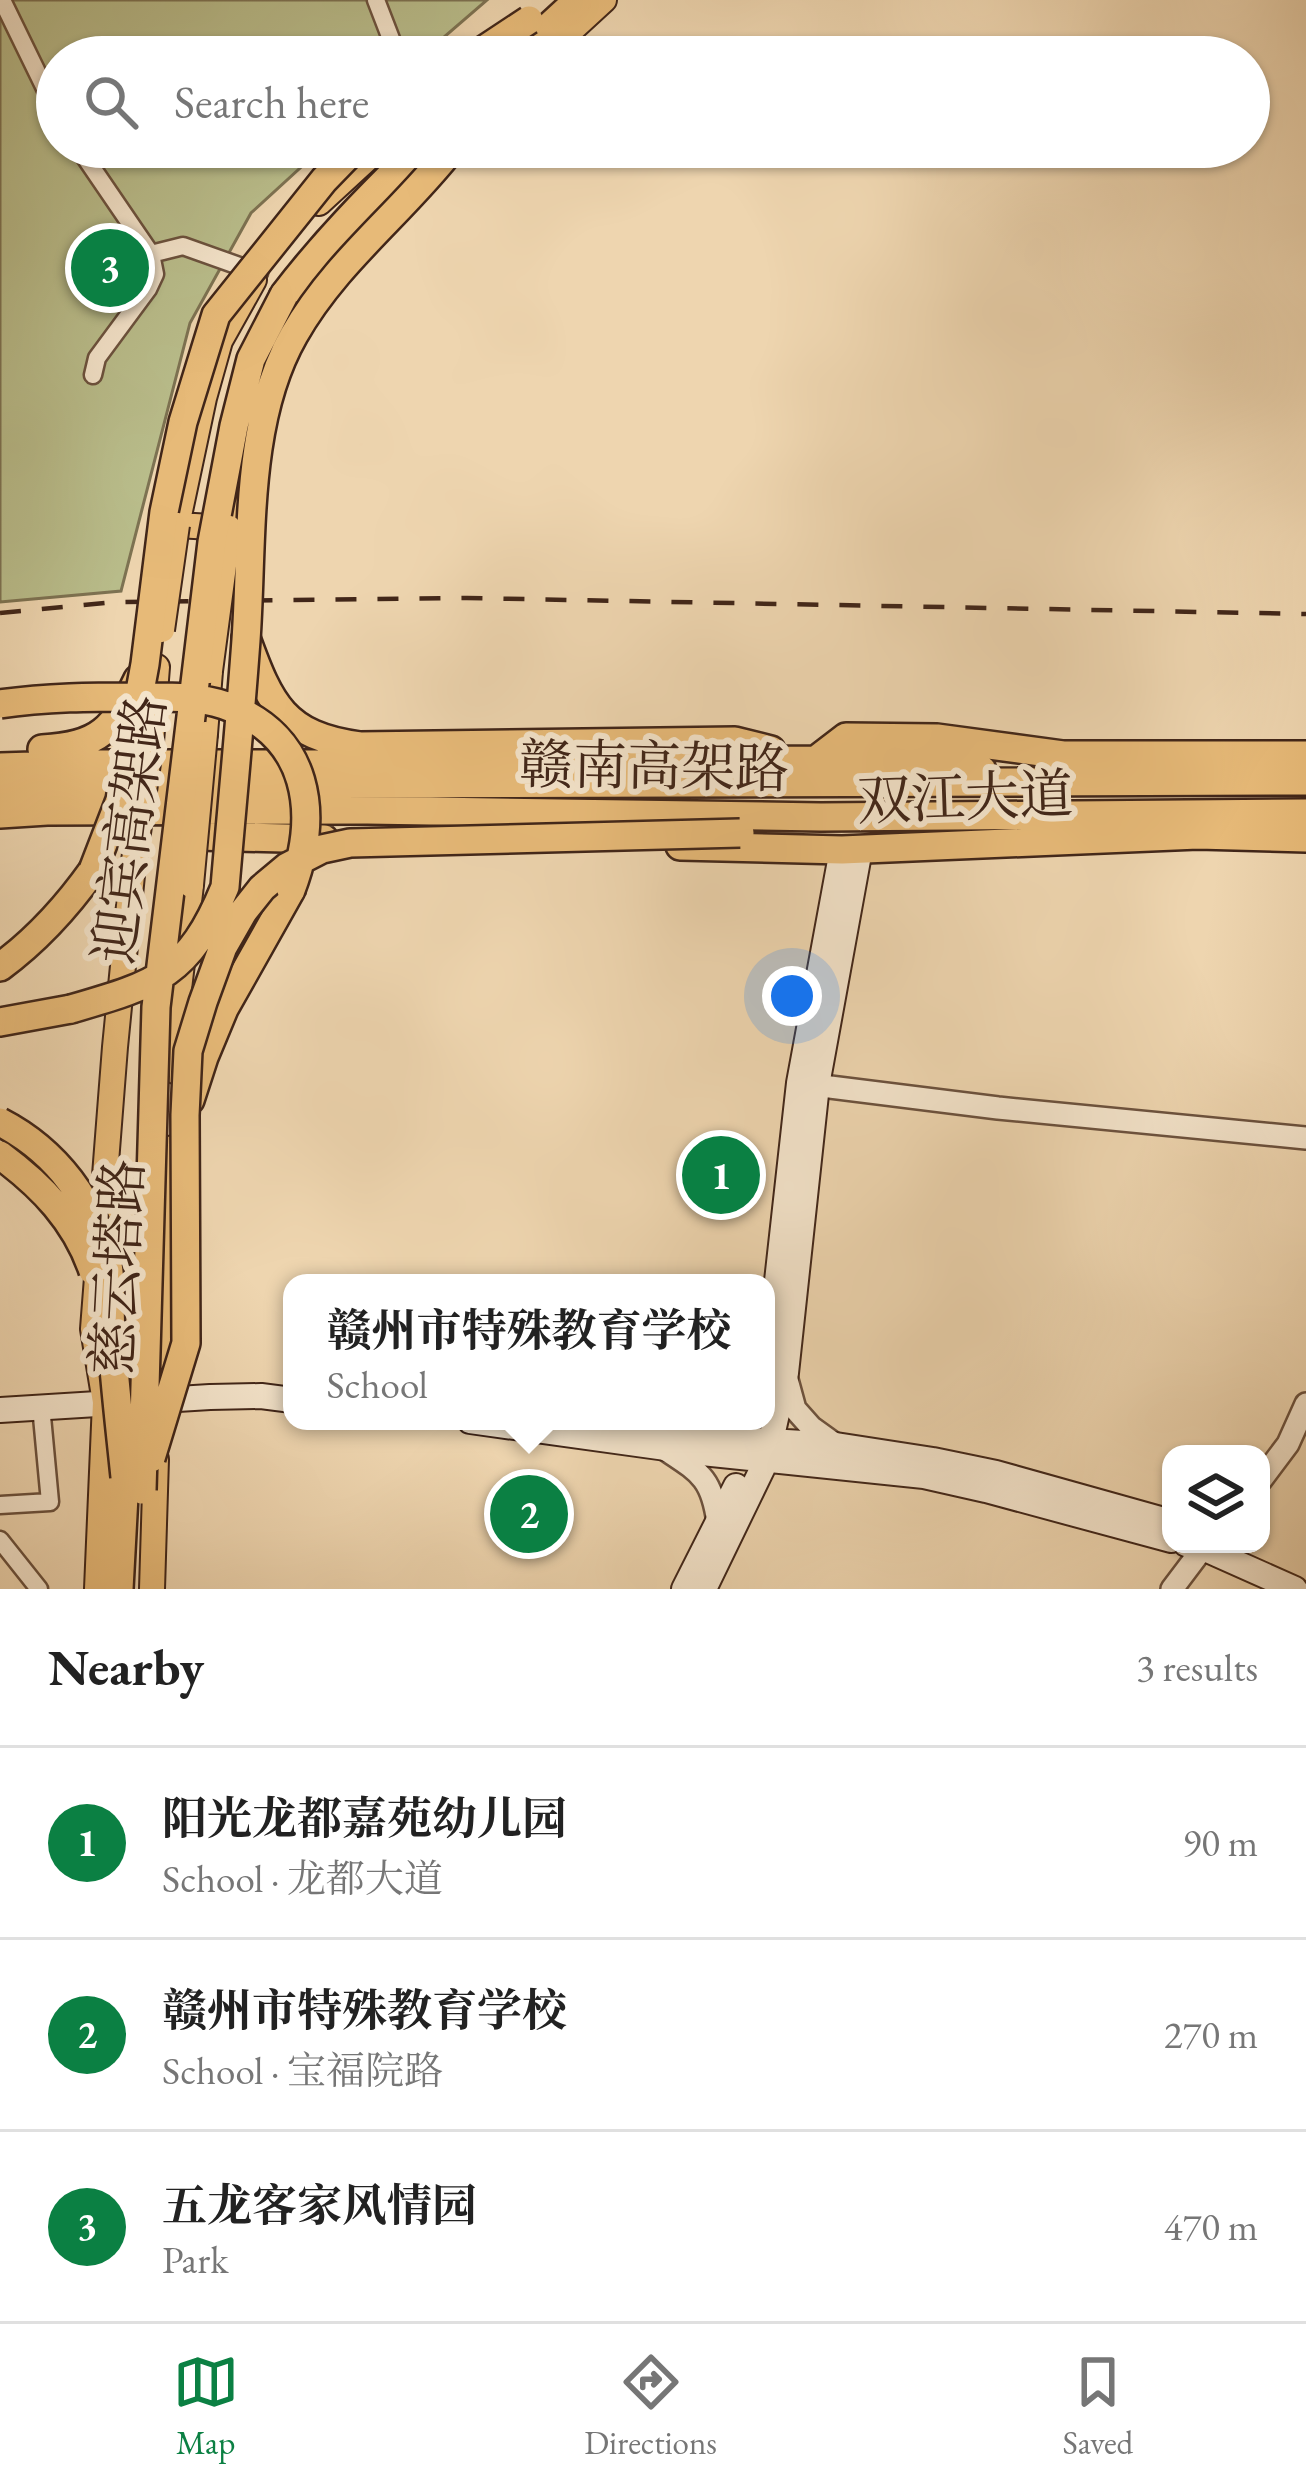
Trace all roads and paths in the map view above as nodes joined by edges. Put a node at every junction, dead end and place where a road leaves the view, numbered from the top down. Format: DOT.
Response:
graph roads {
  1 [pos="2,0"];
  2 [pos="376,0"];
  3 [pos="551,0"];
  4 [pos="578,0"];
  5 [pos="604,0"];
  6 [pos="538,28"];
  7 [pos="390,36"];
  8 [pos="36,70"];
  9 [pos="93,168"];
  10 [pos="336,168"];
  11 [pos="356,168"];
  12 [pos="376,168"];
  13 [pos="398,168"];
  14 [pos="426,168"];
  15 [pos="436,168"];
  16 [pos="152,254"];
  17 [pos="259,273"];
  18 [pos="93,375"];
  19 [pos="177,525"];
  20 [pos="229,528"];
  21 [pos="246,638"];
  22 [pos="151,666"];
  23 [pos="0,704"];
  24 [pos="0,750"];
  25 [pos="1306,754"];
  26 [pos="816,760"];
  27 [pos="0,767"];
  28 [pos="1306,781"];
  29 [pos="1051,782"];
  30 [pos="0,788"];
  31 [pos="1306,813"];
  32 [pos="0,814"];
  33 [pos="821,817"];
  34 [pos="196,836"];
  35 [pos="1306,838"];
  36 [pos="851,850"];
  37 [pos="124,949"];
  38 [pos="184,951"];
  39 [pos="0,967"];
  40 [pos="0,1022"];
  41 [pos="808,1084"];
  42 [pos="185,1115"];
  43 [pos="0,1122"];
  44 [pos="1306,1138"];
  45 [pos="0,1155"];
  46 [pos="110,1330"];
  47 [pos="776,1377"];
  48 [pos="283,1384"];
  49 [pos="158,1393"];
  50 [pos="0,1395"];
  51 [pos="104,1395"];
  52 [pos="283,1399"];
  53 [pos="1306,1404"];
  54 [pos="41,1406"];
  55 [pos="0,1410"];
  56 [pos="534,1430"];
  57 [pos="665,1430"];
  58 [pos="760,1444"];
  59 [pos="836,1445"];
  60 [pos="662,1448"];
  61 [pos="1270,1468"];
  62 [pos="133,1484"];
  63 [pos="0,1505"];
  64 [pos="1162,1519"];
  65 [pos="718,1523"];
  66 [pos="1162,1538"];
  67 [pos="0,1540"];
  68 [pos="1193,1553"];
  69 [pos="1216,1553"];
  70 [pos="1254,1553"];
  71 [pos="1306,1578"];
  72 [pos="39,1589"];
  73 [pos="97,1589"];
  74 [pos="119,1589"];
  75 [pos="136,1589"];
  76 [pos="152,1589"];
  77 [pos="684,1589"];
  78 [pos="704,1589"];
  79 [pos="1172,1589"];
  80 [pos="1295,1589"];
  1 -- 8 [label="street"];
  2 -- 7 [label="street"];
  3 -- 6 [label="highway"];
  4 -- 6 [label="highway"];
  5 -- 6 [label="main road"];
  9 -- 16 [label="street"];
  10 -- 22 [label="highway, bridge"];
  11 -- 17 [label="main road, 慈云塔路"];
  12 -- 62 [label="highway, 迎宾高架路, bridge"];
  13 -- 62 [label="highway, 迎宾高架路, bridge"];
  14 -- 20 [label="main road, 慈云塔路"];
  15 -- 21 [label="highway, bridge"];
  16 -- 17 [label="street"];
  16 -- 18 [label="street"];
  17 -- 19 [label="main road, 慈云塔路"];
  19 -- 20 [label="main road"];
  19 -- 22 [label="main road, 慈云塔路, bridge"];
  20 -- 34 [label="main road, 慈云塔路, bridge"];
  21 -- 26 [label="highway"];
  21 -- 40 [label="highway, bridge"];
  22 -- 24 [label="highway, bridge"];
  22 -- 37 [label="main road, 慈云塔路, bridge"];
  22 -- 39 [label="highway, bridge"];
  23 -- 42 [label="highway, bridge"];
  25 -- 26 [label="highway, 双江大道"];
  26 -- 27 [label="highway"];
  26 -- 29 [label="highway"];
  28 -- 29 [label="highway, 赣南高架路"];
  29 -- 30 [label="highway, 赣南高架路"];
  31 -- 33 [label="highway, 赣南高架路"];
  32 -- 33 [label="highway, 赣南高架路"];
  33 -- 42 [label="highway, bridge"];
  34 -- 36 [label="highway, 双江大道"];
  34 -- 38 [label="main road, 慈云塔路, bridge"];
  35 -- 36 [label="highway, 双江大道"];
  36 -- 41 [label="main road"];
  37 -- 38 [label="main road"];
  37 -- 51 [label="main road, 慈云塔路"];
  38 -- 49 [label="main road, 慈云塔路"];
  41 -- 44 [label="street"];
  41 -- 47 [label="main road"];
  42 -- 62 [label="highway, bridge"];
  43 -- 46 [label="highway, bridge"];
  45 -- 46 [label="highway, bridge"];
  46 -- 62 [label="highway, bridge"];
  47 -- 59 [label="street"];
  48 -- 49 [label="main road"];
  49 -- 51 [label="main road"];
  49 -- 52 [label="main road"];
  49 -- 76 [label="main road, 慈云塔路"];
  50 -- 51 [label="main road"];
  51 -- 54 [label="main road"];
  51 -- 73 [label="main road, 慈云塔路"];
  53 -- 61 [label="street"];
  54 -- 55 [label="main road"];
  54 -- 63 [label="street"];
  56 -- 60 [label="main road"];
  57 -- 58 [label="main road"];
  58 -- 59 [label="main road"];
  58 -- 60 [label="main road"];
  58 -- 65 [label="main road"];
  58 -- 66 [label="main road"];
  58 -- 78 [label="main road"];
  59 -- 64 [label="main road"];
  60 -- 65 [label="street"];
  62 -- 74 [label="highway, 迎宾高架路"];
  62 -- 75 [label="highway, 迎宾高架路"];
  65 -- 77 [label="main road"];
  67 -- 72 [label="street"];
  68 -- 79 [label="street"];
  69 -- 80 [label="main road"];
  70 -- 71 [label="main road"];
}
